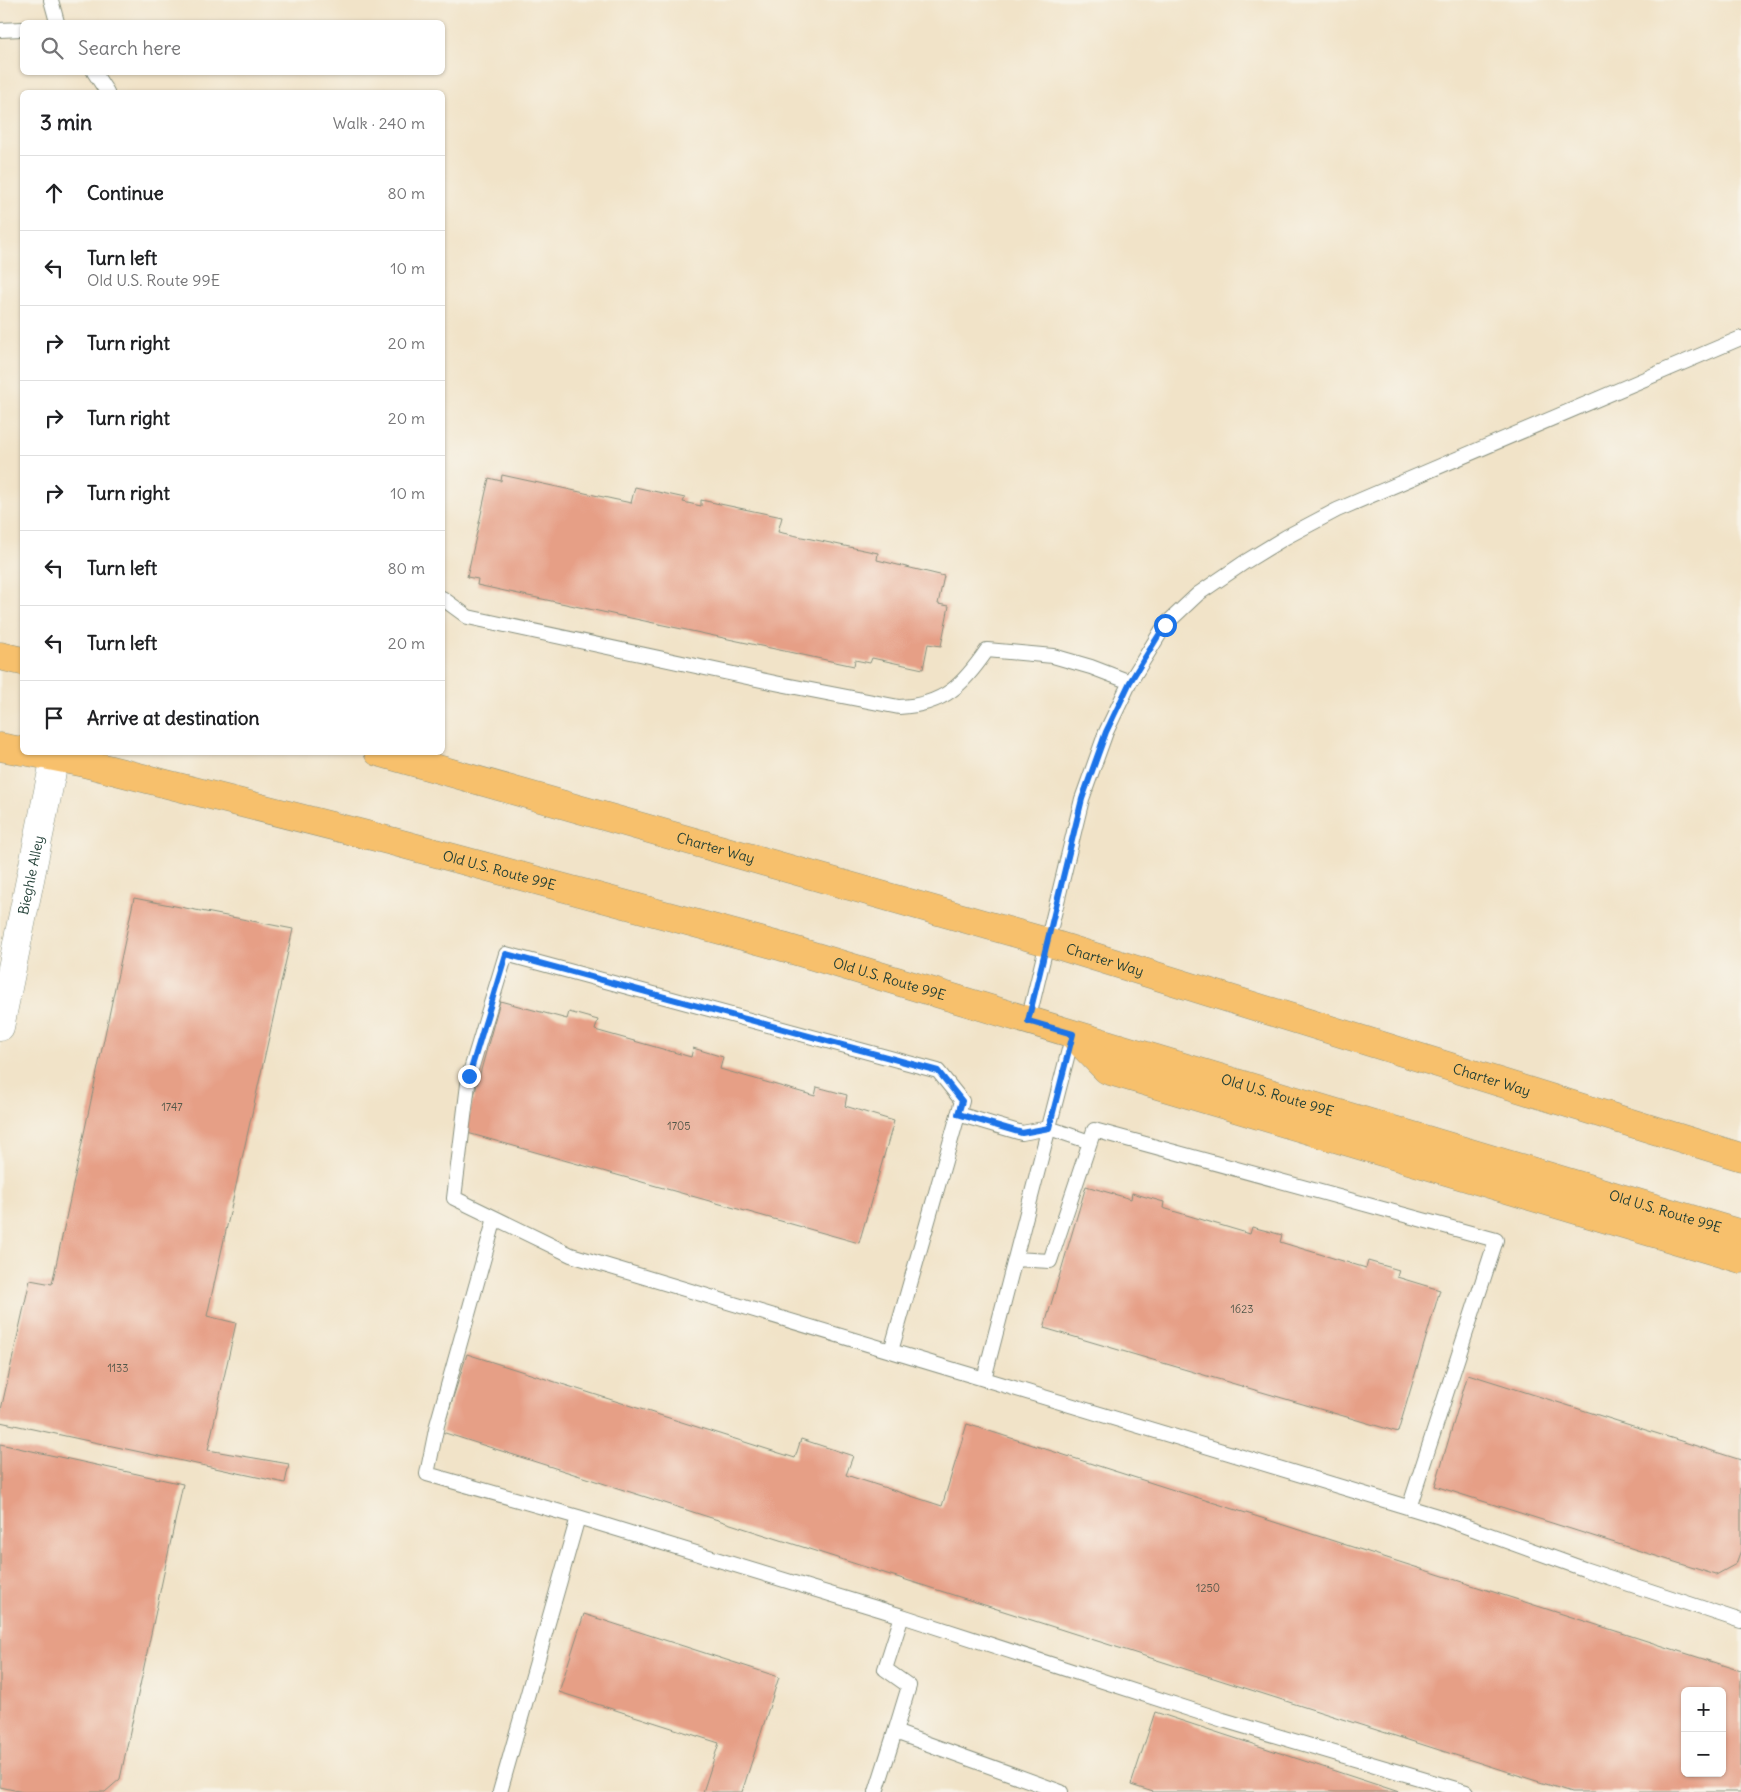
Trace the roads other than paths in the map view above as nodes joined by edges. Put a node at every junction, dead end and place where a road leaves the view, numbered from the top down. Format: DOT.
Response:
graph roads {
  1 [pos="51,0"];
  2 [pos="56,20"];
  3 [pos="20,29"];
  4 [pos="0,30"];
  5 [pos="96,75"];
  6 [pos="106,90"];
  7 [pos="1741,338"];
  8 [pos="445,600"];
  9 [pos="0,656"];
  10 [pos="20,661"];
  11 [pos="1130,682"];
  12 [pos="0,746"];
  13 [pos="20,751"];
  14 [pos="47,755"];
  15 [pos="51,755"];
  16 [pos="389,755"];
  17 [pos="1047,942"];
  18 [pos="1028,1021"];
  19 [pos="0,1027"];
  20 [pos="1073,1034"];
  21 [pos="958,1114"];
  22 [pos="1049,1128"];
  23 [pos="1090,1142"];
  24 [pos="1741,1157"];
  25 [pos="495,1218"];
  26 [pos="1741,1234"];
  27 [pos="1016,1259"];
  28 [pos="1741,1259"];
  29 [pos="891,1351"];
  30 [pos="984,1379"];
  31 [pos="1409,1508"];
  32 [pos="578,1517"];
  33 [pos="902,1616"];
  34 [pos="1741,1620"];
  35 [pos="895,1732"];
  36 [pos="500,1792"];
  37 [pos="876,1792"];
  38 [pos="1061,1792"];
  39 [pos="1466,1792"];
  1 -- 2 [label="lane"];
  3 -- 4 [label="lane"];
  5 -- 6 [label="lane"];
  7 -- 11 [label="lane"];
  8 -- 11 [label="lane"];
  9 -- 10 [label="main road"];
  11 -- 17 [label="lane"];
  12 -- 13 [label="main road"];
  14 -- 19 [label="street, Bieghle Alley"];
  15 -- 18 [label="main road, Old U.S. Route 99E"];
  16 -- 17 [label="main road, Charter Way"];
  17 -- 18 [label="lane"];
  17 -- 24 [label="main road, Charter Way"];
  18 -- 20 [label="main road, Old U.S. Route 99E"];
  20 -- 22 [label="lane"];
  20 -- 26 [label="main road, Old U.S. Route 99E"];
  20 -- 28 [label="main road"];
  21 -- 22 [label="lane"];
  21 -- 25 [label="lane"];
  21 -- 29 [label="lane"];
  22 -- 23 [label="lane"];
  22 -- 27 [label="lane"];
  23 -- 27 [label="lane"];
  23 -- 31 [label="lane"];
  25 -- 29 [label="lane"];
  25 -- 32 [label="lane"];
  27 -- 30 [label="lane"];
  29 -- 30 [label="lane"];
  30 -- 31 [label="lane"];
  31 -- 34 [label="lane"];
  32 -- 33 [label="lane"];
  32 -- 36 [label="lane"];
  33 -- 35 [label="lane"];
  33 -- 39 [label="lane"];
  35 -- 37 [label="lane"];
  35 -- 38 [label="lane"];
}
